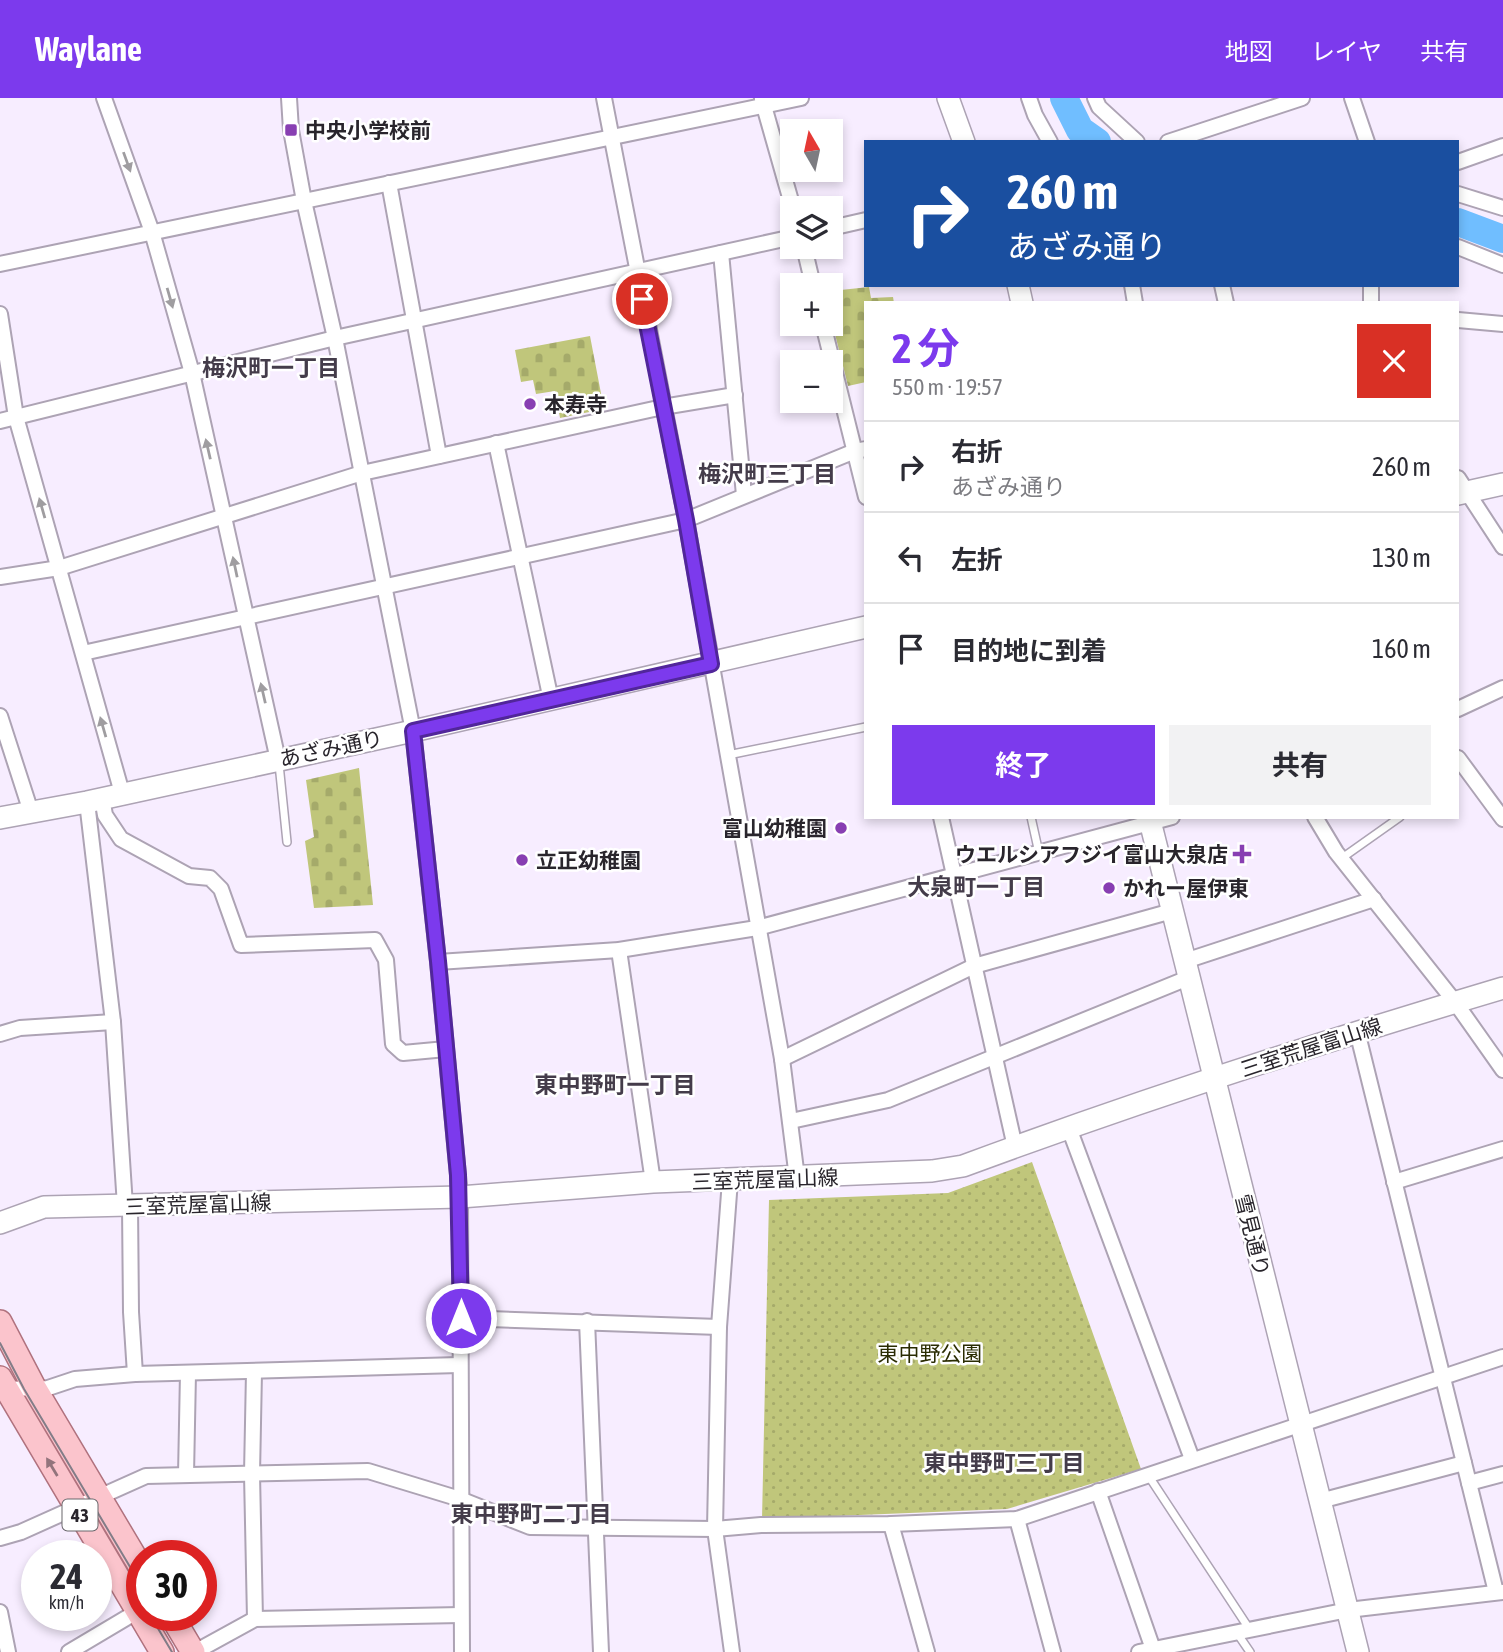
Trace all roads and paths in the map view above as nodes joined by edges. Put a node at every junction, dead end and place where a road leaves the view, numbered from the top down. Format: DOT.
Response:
graph roads {
  1 [pos="104,98"];
  2 [pos="289,98"];
  3 [pos="604,98"];
  4 [pos="801,98"];
  5 [pos="948,98"];
  6 [pos="1029,98"];
  7 [pos="1095,98"];
  8 [pos="1302,98"];
  9 [pos="1352,98"];
  10 [pos="763,102"];
  11 [pos="611,137"];
  12 [pos="963,140"];
  13 [pos="1049,140"];
  14 [pos="1135,140"];
  15 [pos="1174,140"];
  16 [pos="1366,140"];
  17 [pos="1503,146"];
  18 [pos="1459,162"];
  19 [pos="389,183"];
  20 [pos="1459,194"];
  21 [pos="790,196"];
  22 [pos="304,201"];
  23 [pos="1503,208"];
  24 [pos="864,220"];
  25 [pos="843,225"];
  26 [pos="152,232"];
  27 [pos="780,240"];
  28 [pos="1459,247"];
  29 [pos="720,253"];
  30 [pos="0,264"];
  31 [pos="1503,265"];
  32 [pos="636,272"];
  33 [pos="0,314"];
  34 [pos="415,320"];
  35 [pos="1459,320"];
  36 [pos="1503,324"];
  37 [pos="827,336"];
  38 [pos="335,338"];
  39 [pos="192,373"];
  40 [pos="735,395"];
  41 [pos="663,407"];
  42 [pos="16,416"];
  43 [pos="0,421"];
  44 [pos="496,443"];
  45 [pos="861,450"];
  46 [pos="439,456"];
  47 [pos="362,473"];
  48 [pos="864,478"];
  49 [pos="1503,484"];
  50 [pos="1460,488"];
  51 [pos="744,495"];
  52 [pos="224,516"];
  53 [pos="686,520"];
  54 [pos="1503,547"];
  55 [pos="520,556"];
  56 [pos="58,568"];
  57 [pos="0,577"];
  58 [pos="385,588"];
  59 [pos="247,618"];
  60 [pos="864,627"];
  61 [pos="83,653"];
  62 [pos="711,664"];
  63 [pos="1503,688"];
  64 [pos="551,700"];
  65 [pos="1459,709"];
  66 [pos="0,716"];
  67 [pos="864,727"];
  68 [pos="413,731"];
  69 [pos="727,755"];
  70 [pos="278,760"];
  71 [pos="1462,774"];
  72 [pos="103,798"];
  73 [pos="31,812"];
  74 [pos="0,818"];
  75 [pos="941,819"];
  76 [pos="1031,819"];
  77 [pos="1316,819"];
  78 [pos="1397,819"];
  79 [pos="1503,819"];
  80 [pos="1150,820"];
  81 [pos="287,842"];
  82 [pos="1039,853"];
  83 [pos="1341,859"];
  84 [pos="954,876"];
  85 [pos="1374,899"];
  86 [pos="1172,911"];
  87 [pos="757,928"];
  88 [pos="619,950"];
  89 [pos="438,961"];
  90 [pos="974,966"];
  91 [pos="1187,969"];
  92 [pos="1503,988"];
  93 [pos="1455,1002"];
  94 [pos="113,1022"];
  95 [pos="1357,1031"];
  96 [pos="0,1034"];
  97 [pos="446,1049"];
  98 [pos="995,1056"];
  99 [pos="782,1059"];
  100 [pos="1503,1070"];
  101 [pos="1213,1078"];
  102 [pos="792,1121"];
  103 [pos="1069,1128"];
  104 [pos="1015,1147"];
  105 [pos="1503,1149"];
  106 [pos="797,1178"];
  107 [pos="730,1180"];
  108 [pos="653,1182"];
  109 [pos="1394,1182"];
  110 [pos="460,1197"];
  111 [pos="128,1206"];
  112 [pos="0,1223"];
  113 [pos="461,1318"];
  114 [pos="587,1321"];
  115 [pos="0,1322"];
  116 [pos="719,1327"];
  117 [pos="1503,1357"];
  118 [pos="459,1365"];
  119 [pos="254,1372"];
  120 [pos="188,1373"];
  121 [pos="135,1374"];
  122 [pos="1443,1376"];
  123 [pos="2,1385"];
  124 [pos="35,1389"];
  125 [pos="1300,1423"];
  126 [pos="1192,1459"];
  127 [pos="1464,1463"];
  128 [pos="1147,1474"];
  129 [pos="1503,1474"];
  130 [pos="186,1475"];
  131 [pos="252,1475"];
  132 [pos="1469,1483"];
  133 [pos="1098,1491"];
  134 [pos="98,1497"];
  135 [pos="460,1499"];
  136 [pos="1320,1501"];
  137 [pos="76,1507"];
  138 [pos="1017,1519"];
  139 [pos="891,1524"];
  140 [pos="595,1527"];
  141 [pos="715,1530"];
  142 [pos="0,1538"];
  143 [pos="126,1543"];
  144 [pos="126,1591"];
  145 [pos="1500,1592"];
  146 [pos="1348,1611"];
  147 [pos="0,1612"];
  148 [pos="461,1615"];
  149 [pos="126,1618"];
  150 [pos="255,1619"];
  151 [pos="150,1631"];
  152 [pos="180,1631"];
  153 [pos="1243,1631"];
  154 [pos="1148,1651"];
  155 [pos="8,1652"];
  156 [pos="69,1652"];
  157 [pos="162,1652"];
  158 [pos="194,1652"];
  159 [pos="462,1652"];
  160 [pos="601,1652"];
  161 [pos="732,1652"];
  162 [pos="927,1652"];
  163 [pos="1053,1652"];
  164 [pos="1250,1652"];
  165 [pos="1358,1652"];
  1 -- 26 [label="street, one-way"];
  2 -- 22 [label="street"];
  3 -- 11 [label="street"];
  4 -- 10 [label="street"];
  5 -- 12 [label="street"];
  6 -- 13 [label="street"];
  7 -- 14 [label="street"];
  8 -- 15 [label="street"];
  9 -- 16 [label="street"];
  10 -- 11 [label="street"];
  10 -- 21 [label="street"];
  11 -- 19 [label="street"];
  11 -- 32 [label="street"];
  17 -- 18 [label="street"];
  19 -- 22 [label="street"];
  19 -- 34 [label="street"];
  20 -- 23 [label="street"];
  22 -- 26 [label="street"];
  22 -- 38 [label="street"];
  24 -- 25 [label="street"];
  26 -- 30 [label="street"];
  26 -- 39 [label="street, one-way"];
  27 -- 29 [label="street"];
  28 -- 31 [label="street"];
  29 -- 32 [label="street"];
  29 -- 40 [label="street"];
  32 -- 34 [label="street"];
  32 -- 41 [label="street"];
  33 -- 42 [label="street"];
  34 -- 38 [label="street"];
  34 -- 46 [label="street"];
  35 -- 36 [label="street"];
  37 -- 45 [label="street"];
  38 -- 39 [label="street"];
  38 -- 47 [label="street"];
  39 -- 42 [label="street"];
  52 -- 39 [label="street, one-way"];
  40 -- 41 [label="street"];
  40 -- 51 [label="street"];
  41 -- 44 [label="street"];
  41 -- 53 [label="street"];
  42 -- 43 [label="street"];
  56 -- 42 [label="street, one-way"];
  44 -- 46 [label="street"];
  44 -- 55 [label="street"];
  45 -- 48 [label="street"];
  45 -- 51 [label="street"];
  46 -- 47 [label="street"];
  47 -- 52 [label="street"];
  47 -- 58 [label="street"];
  49 -- 50 [label="street"];
  50 -- 54 [label="street"];
  51 -- 53 [label="street"];
  52 -- 56 [label="street"];
  59 -- 52 [label="street, one-way"];
  53 -- 55 [label="street"];
  53 -- 62 [label="street"];
  55 -- 58 [label="street"];
  55 -- 64 [label="street"];
  56 -- 57 [label="street"];
  56 -- 61 [label="street"];
  58 -- 59 [label="street"];
  58 -- 68 [label="street"];
  59 -- 61 [label="street"];
  70 -- 59 [label="street, one-way"];
  60 -- 62 [label="street, あざみ通り"];
  72 -- 61 [label="street, one-way"];
  62 -- 64 [label="street, あざみ通り"];
  62 -- 69 [label="street"];
  63 -- 65 [label="street"];
  64 -- 68 [label="street, あざみ通り"];
  66 -- 73 [label="street"];
  67 -- 69 [label="lane"];
  68 -- 70 [label="street, あざみ通り"];
  68 -- 89 [label="street"];
  69 -- 87 [label="street"];
  70 -- 72 [label="street, あざみ通り"];
  70 -- 81 [label="lane"];
  71 -- 79 [label="street"];
  72 -- 73 [label="street, あざみ通り"];
  72 -- 94 [label="street"];
  72 -- 97 [label="street"];
  73 -- 74 [label="street, あざみ通り"];
  75 -- 84 [label="street"];
  76 -- 82 [label="lane"];
  77 -- 83 [label="street"];
  78 -- 83 [label="lane"];
  80 -- 82 [label="street"];
  80 -- 86 [label="street, 雪見通り"];
  82 -- 84 [label="street"];
  83 -- 85 [label="street"];
  84 -- 87 [label="street"];
  84 -- 90 [label="street"];
  85 -- 91 [label="street"];
  85 -- 93 [label="street"];
  86 -- 90 [label="street"];
  86 -- 91 [label="street, 雪見通り"];
  87 -- 88 [label="street"];
  87 -- 99 [label="street"];
  88 -- 89 [label="street"];
  88 -- 108 [label="street"];
  89 -- 97 [label="street"];
  90 -- 98 [label="street"];
  90 -- 99 [label="street"];
  91 -- 98 [label="street"];
  91 -- 101 [label="street, 雪見通り"];
  92 -- 93 [label="street, 三室荒屋富山線"];
  93 -- 95 [label="street, 三室荒屋富山線"];
  93 -- 100 [label="street"];
  94 -- 96 [label="street"];
  94 -- 111 [label="street"];
  95 -- 101 [label="street, 三室荒屋富山線"];
  95 -- 109 [label="street"];
  97 -- 110 [label="street"];
  98 -- 102 [label="street"];
  98 -- 104 [label="street"];
  99 -- 102 [label="street"];
  101 -- 103 [label="street, 三室荒屋富山線"];
  101 -- 125 [label="street, 雪見通り"];
  102 -- 106 [label="street"];
  103 -- 104 [label="street, 三室荒屋富山線"];
  103 -- 126 [label="street"];
  104 -- 106 [label="street, 三室荒屋富山線"];
  105 -- 109 [label="street"];
  106 -- 107 [label="street, 三室荒屋富山線"];
  107 -- 108 [label="street, 三室荒屋富山線"];
  107 -- 116 [label="street"];
  108 -- 110 [label="street, 三室荒屋富山線"];
  109 -- 122 [label="street"];
  110 -- 111 [label="street, 三室荒屋富山線"];
  110 -- 113 [label="street"];
  111 -- 112 [label="street, 三室荒屋富山線"];
  111 -- 121 [label="street"];
  113 -- 114 [label="street"];
  113 -- 118 [label="street"];
  114 -- 116 [label="street"];
  114 -- 140 [label="street"];
  115 -- 124 [label="main road, 43"];
  116 -- 141 [label="street"];
  117 -- 122 [label="street"];
  118 -- 119 [label="street"];
  118 -- 135 [label="street"];
  119 -- 120 [label="street"];
  119 -- 131 [label="street"];
  120 -- 121 [label="street"];
  120 -- 130 [label="street"];
  121 -- 124 [label="street"];
  122 -- 125 [label="street"];
  122 -- 127 [label="street"];
  123 -- 124 [label="street"];
  137 -- 123 [label="main road, 43, one-way"];
  124 -- 134 [label="main road, 43"];
  125 -- 126 [label="street"];
  125 -- 136 [label="street, 雪見通り"];
  126 -- 128 [label="street"];
  127 -- 132 [label="street"];
  127 -- 136 [label="street"];
  128 -- 133 [label="street"];
  128 -- 153 [label="lane"];
  129 -- 132 [label="street"];
  130 -- 131 [label="street"];
  130 -- 134 [label="street"];
  131 -- 135 [label="street"];
  131 -- 150 [label="street"];
  132 -- 145 [label="street"];
  133 -- 138 [label="street"];
  133 -- 154 [label="street"];
  134 -- 137 [label="street"];
  134 -- 143 [label="main road, 43"];
  135 -- 140 [label="street"];
  135 -- 148 [label="street"];
  136 -- 146 [label="street, 雪見通り"];
  137 -- 142 [label="street"];
  137 -- 144 [label="main road, 43"];
  138 -- 139 [label="street"];
  138 -- 163 [label="street"];
  139 -- 141 [label="street"];
  139 -- 162 [label="street"];
  140 -- 141 [label="street"];
  140 -- 160 [label="street"];
  141 -- 161 [label="street"];
  145 -- 146 [label="street"];
  146 -- 153 [label="street"];
  146 -- 165 [label="street, 雪見通り"];
  147 -- 155 [label="street"];
  148 -- 150 [label="street"];
  148 -- 159 [label="street"];
  149 -- 156 [label="street"];
  150 -- 158 [label="street"];
  151 -- 157 [label="main road, 43"];
  152 -- 158 [label="main road"];
  153 -- 154 [label="street"];
  153 -- 164 [label="lane"];
}
